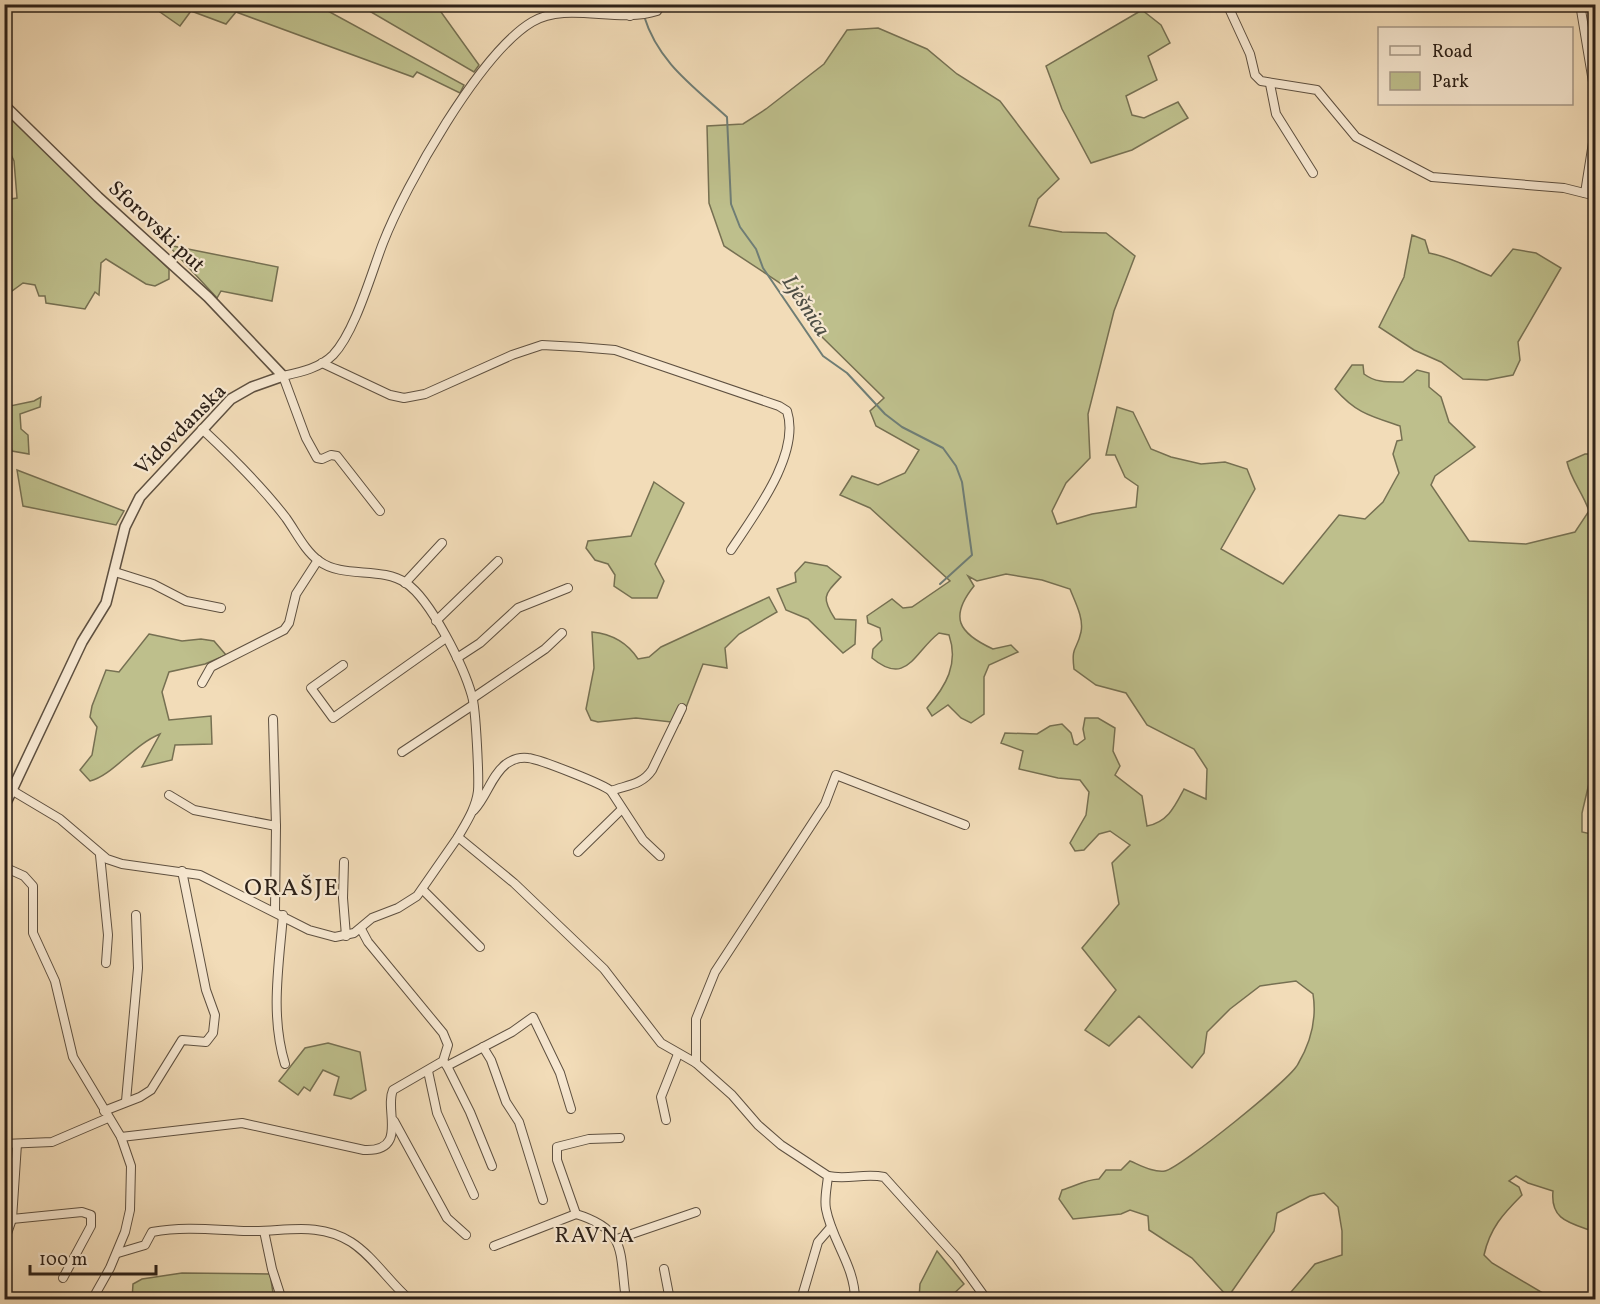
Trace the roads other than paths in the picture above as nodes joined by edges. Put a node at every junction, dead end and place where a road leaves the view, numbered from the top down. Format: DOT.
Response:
graph roads {
  1 [pos="629,4"];
  2 [pos="1227,4"];
  3 [pos="1580,4"];
  4 [pos="659,8"];
  5 [pos="634,16"];
  6 [pos="1270,84"];
  7 [pos="4,105"];
  8 [pos="1313,173"];
  9 [pos="1585,193"];
  10 [pos="1596,196"];
  11 [pos="322,363"];
  12 [pos="283,376"];
  13 [pos="202,429"];
  14 [pos="380,511"];
  15 [pos="442,543"];
  16 [pos="731,550"];
  17 [pos="318,560"];
  18 [pos="498,561"];
  19 [pos="115,572"];
  20 [pos="405,583"];
  21 [pos="568,588"];
  22 [pos="221,608"];
  23 [pos="436,621"];
  24 [pos="562,633"];
  25 [pos="446,638"];
  26 [pos="457,658"];
  27 [pos="343,665"];
  28 [pos="202,683"];
  29 [pos="473,702"];
  30 [pos="682,708"];
  31 [pos="273,719"];
  32 [pos="402,752"];
  33 [pos="611,790"];
  34 [pos="13,791"];
  35 [pos="169,795"];
  36 [pos="4,807"];
  37 [pos="622,808"];
  38 [pos="472,812"];
  39 [pos="965,825"];
  40 [pos="276,826"];
  41 [pos="458,837"];
  42 [pos="578,852"];
  43 [pos="100,855"];
  44 [pos="660,856"];
  45 [pos="344,862"];
  46 [pos="4,867"];
  47 [pos="182,871"];
  48 [pos="423,890"];
  49 [pos="275,910"];
  50 [pos="136,915"];
  51 [pos="283,915"];
  52 [pos="361,929"];
  53 [pos="346,936"];
  54 [pos="480,947"];
  55 [pos="106,963"];
  56 [pos="483,1047"];
  57 [pos="678,1054"];
  58 [pos="696,1063"];
  59 [pos="285,1064"];
  60 [pos="445,1064"];
  61 [pos="428,1071"];
  62 [pos="126,1101"];
  63 [pos="571,1109"];
  64 [pos="106,1114"];
  65 [pos="666,1120"];
  66 [pos="394,1121"];
  67 [pos="121,1137"];
  68 [pos="620,1138"];
  69 [pos="4,1144"];
  70 [pos="17,1144"];
  71 [pos="492,1166"];
  72 [pos="828,1176"];
  73 [pos="474,1195"];
  74 [pos="543,1200"];
  75 [pos="696,1212"];
  76 [pos="576,1214"];
  77 [pos="12,1220"];
  78 [pos="831,1227"];
  79 [pos="264,1231"];
  80 [pos="466,1235"];
  81 [pos="617,1239"];
  82 [pos="4,1242"];
  83 [pos="494,1246"];
  84 [pos="118,1253"];
  85 [pos="664,1269"];
  86 [pos="63,1278"];
  87 [pos="92,1299"];
  88 [pos="282,1299"];
  89 [pos="410,1299"];
  90 [pos="626,1299"];
  91 [pos="670,1299"];
  92 [pos="804,1299"];
  93 [pos="855,1299"];
  94 [pos="987,1299"];
  1 -- 5 [label="street"];
  2 -- 6 [label="street"];
  3 -- 9 [label="street"];
  4 -- 5 [label="street, Vidovdanska"];
  5 -- 11 [label="street, Vidovdanska"];
  6 -- 8 [label="street"];
  6 -- 9 [label="street"];
  7 -- 12 [label="street, Sforovski put"];
  9 -- 10 [label="street"];
  11 -- 12 [label="street, Vidovdanska"];
  11 -- 16 [label="street"];
  12 -- 13 [label="street, Vidovdanska"];
  12 -- 14 [label="street"];
  13 -- 17 [label="street"];
  13 -- 19 [label="street, Vidovdanska"];
  15 -- 20 [label="street"];
  17 -- 20 [label="street"];
  17 -- 28 [label="street"];
  18 -- 23 [label="street"];
  19 -- 22 [label="street"];
  19 -- 34 [label="street, Vidovdanska"];
  20 -- 23 [label="street"];
  21 -- 26 [label="street"];
  23 -- 25 [label="street"];
  24 -- 29 [label="street"];
  25 -- 26 [label="street"];
  25 -- 27 [label="street"];
  26 -- 29 [label="street"];
  29 -- 32 [label="street"];
  29 -- 38 [label="street"];
  30 -- 33 [label="street"];
  31 -- 40 [label="street"];
  33 -- 37 [label="street"];
  33 -- 38 [label="street"];
  34 -- 36 [label="street, Vidovdanska"];
  34 -- 43 [label="street"];
  35 -- 40 [label="street"];
  37 -- 42 [label="street"];
  37 -- 44 [label="street"];
  38 -- 41 [label="street"];
  39 -- 58 [label="street"];
  40 -- 49 [label="street"];
  41 -- 48 [label="street"];
  41 -- 57 [label="street"];
  43 -- 47 [label="street"];
  43 -- 55 [label="street"];
  45 -- 53 [label="street"];
  46 -- 64 [label="street"];
  47 -- 49 [label="street"];
  47 -- 62 [label="street"];
  48 -- 52 [label="street"];
  48 -- 54 [label="street"];
  49 -- 51 [label="street"];
  50 -- 62 [label="street"];
  51 -- 53 [label="street"];
  51 -- 59 [label="street"];
  52 -- 53 [label="street"];
  52 -- 60 [label="street"];
  56 -- 60 [label="street"];
  56 -- 63 [label="street"];
  56 -- 74 [label="street"];
  57 -- 58 [label="street"];
  57 -- 65 [label="street"];
  58 -- 72 [label="street"];
  60 -- 61 [label="street"];
  60 -- 71 [label="street"];
  61 -- 66 [label="street"];
  61 -- 73 [label="street"];
  62 -- 64 [label="street"];
  64 -- 67 [label="street"];
  64 -- 70 [label="street"];
  66 -- 67 [label="street"];
  66 -- 80 [label="street"];
  67 -- 84 [label="street"];
  68 -- 76 [label="street"];
  69 -- 70 [label="street"];
  70 -- 77 [label="street"];
  72 -- 78 [label="street"];
  72 -- 94 [label="street"];
  75 -- 81 [label="street"];
  76 -- 81 [label="street"];
  76 -- 83 [label="street"];
  77 -- 82 [label="street"];
  77 -- 86 [label="street"];
  78 -- 92 [label="street"];
  78 -- 93 [label="street"];
  79 -- 84 [label="street"];
  79 -- 88 [label="street"];
  79 -- 89 [label="street"];
  81 -- 90 [label="street"];
  84 -- 87 [label="street"];
  85 -- 91 [label="street"];
}
